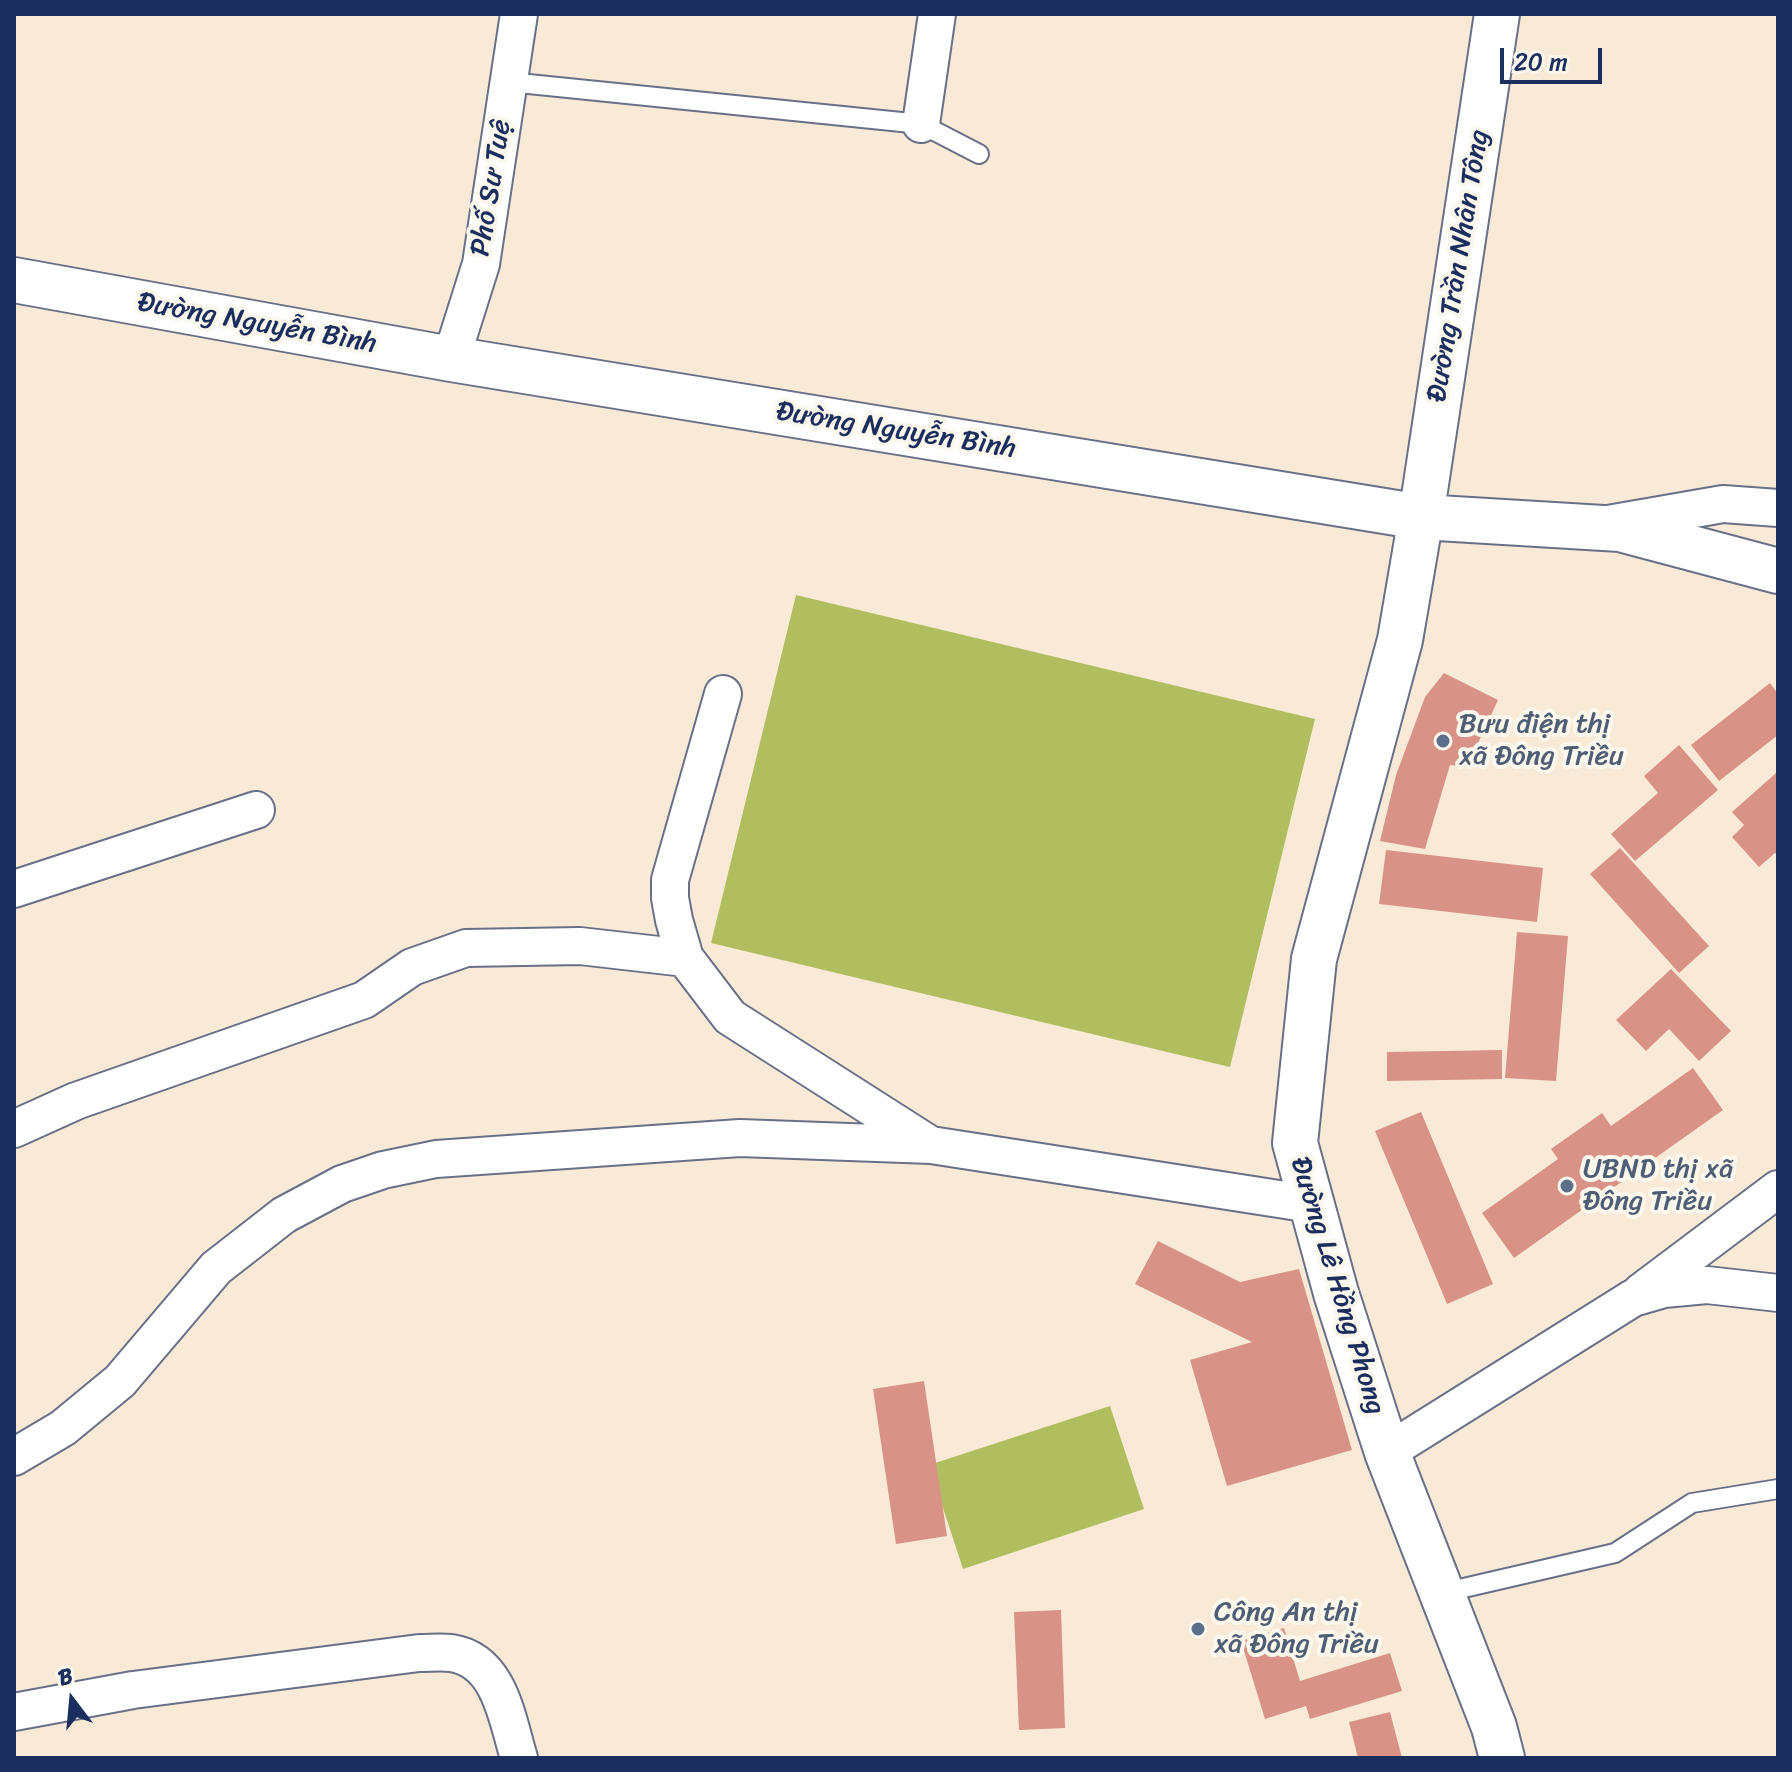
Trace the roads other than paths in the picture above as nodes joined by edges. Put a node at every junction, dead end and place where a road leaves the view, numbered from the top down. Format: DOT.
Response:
graph roads {
  1 [pos="519,14"];
  2 [pos="937,14"];
  3 [pos="1497,14"];
  4 [pos="509,82"];
  5 [pos="921,124"];
  6 [pos="979,154"];
  7 [pos="14,280"];
  8 [pos="451,359"];
  9 [pos="1778,508"];
  10 [pos="1421,517"];
  11 [pos="1591,527"];
  12 [pos="1778,571"];
  13 [pos="723,694"];
  14 [pos="256,810"];
  15 [pos="14,889"];
  16 [pos="685,958"];
  17 [pos="14,1129"];
  18 [pos="931,1145"];
  19 [pos="1778,1189"];
  20 [pos="1311,1204"];
  21 [pos="1778,1293"];
  22 [pos="1633,1298"];
  23 [pos="1387,1452"];
  24 [pos="14,1457"];
  25 [pos="1778,1489"];
  26 [pos="1442,1593"];
  27 [pos="14,1712"];
  28 [pos="519,1758"];
  29 [pos="1502,1758"];
  1 -- 4 [label="street, Phố Sư Tuệ"];
  2 -- 5 [label="street"];
  3 -- 10 [label="street, Đường Trần Nhân Tông"];
  4 -- 5 [label="lane"];
  4 -- 8 [label="street, Phố Sư Tuệ"];
  5 -- 6 [label="lane"];
  7 -- 8 [label="street, Đường Nguyễn Bình"];
  8 -- 10 [label="street, Đường Nguyễn Bình"];
  9 -- 11 [label="street"];
  10 -- 11 [label="street, Đường Nguyễn Bình"];
  10 -- 20 [label="street, Đường Lê Hồng Phong"];
  11 -- 12 [label="street, Đường Nguyễn Bình"];
  13 -- 16 [label="street"];
  14 -- 15 [label="street"];
  16 -- 17 [label="street"];
  16 -- 18 [label="street"];
  18 -- 20 [label="street"];
  18 -- 24 [label="street"];
  19 -- 22 [label="street"];
  20 -- 23 [label="street, Đường Lê Hồng Phong"];
  21 -- 22 [label="street"];
  22 -- 23 [label="street"];
  23 -- 26 [label="street, Đường Lê Hồng Phong"];
  25 -- 26 [label="lane"];
  26 -- 29 [label="street, Đường Lê Hồng Phong"];
  27 -- 28 [label="street"];
}
